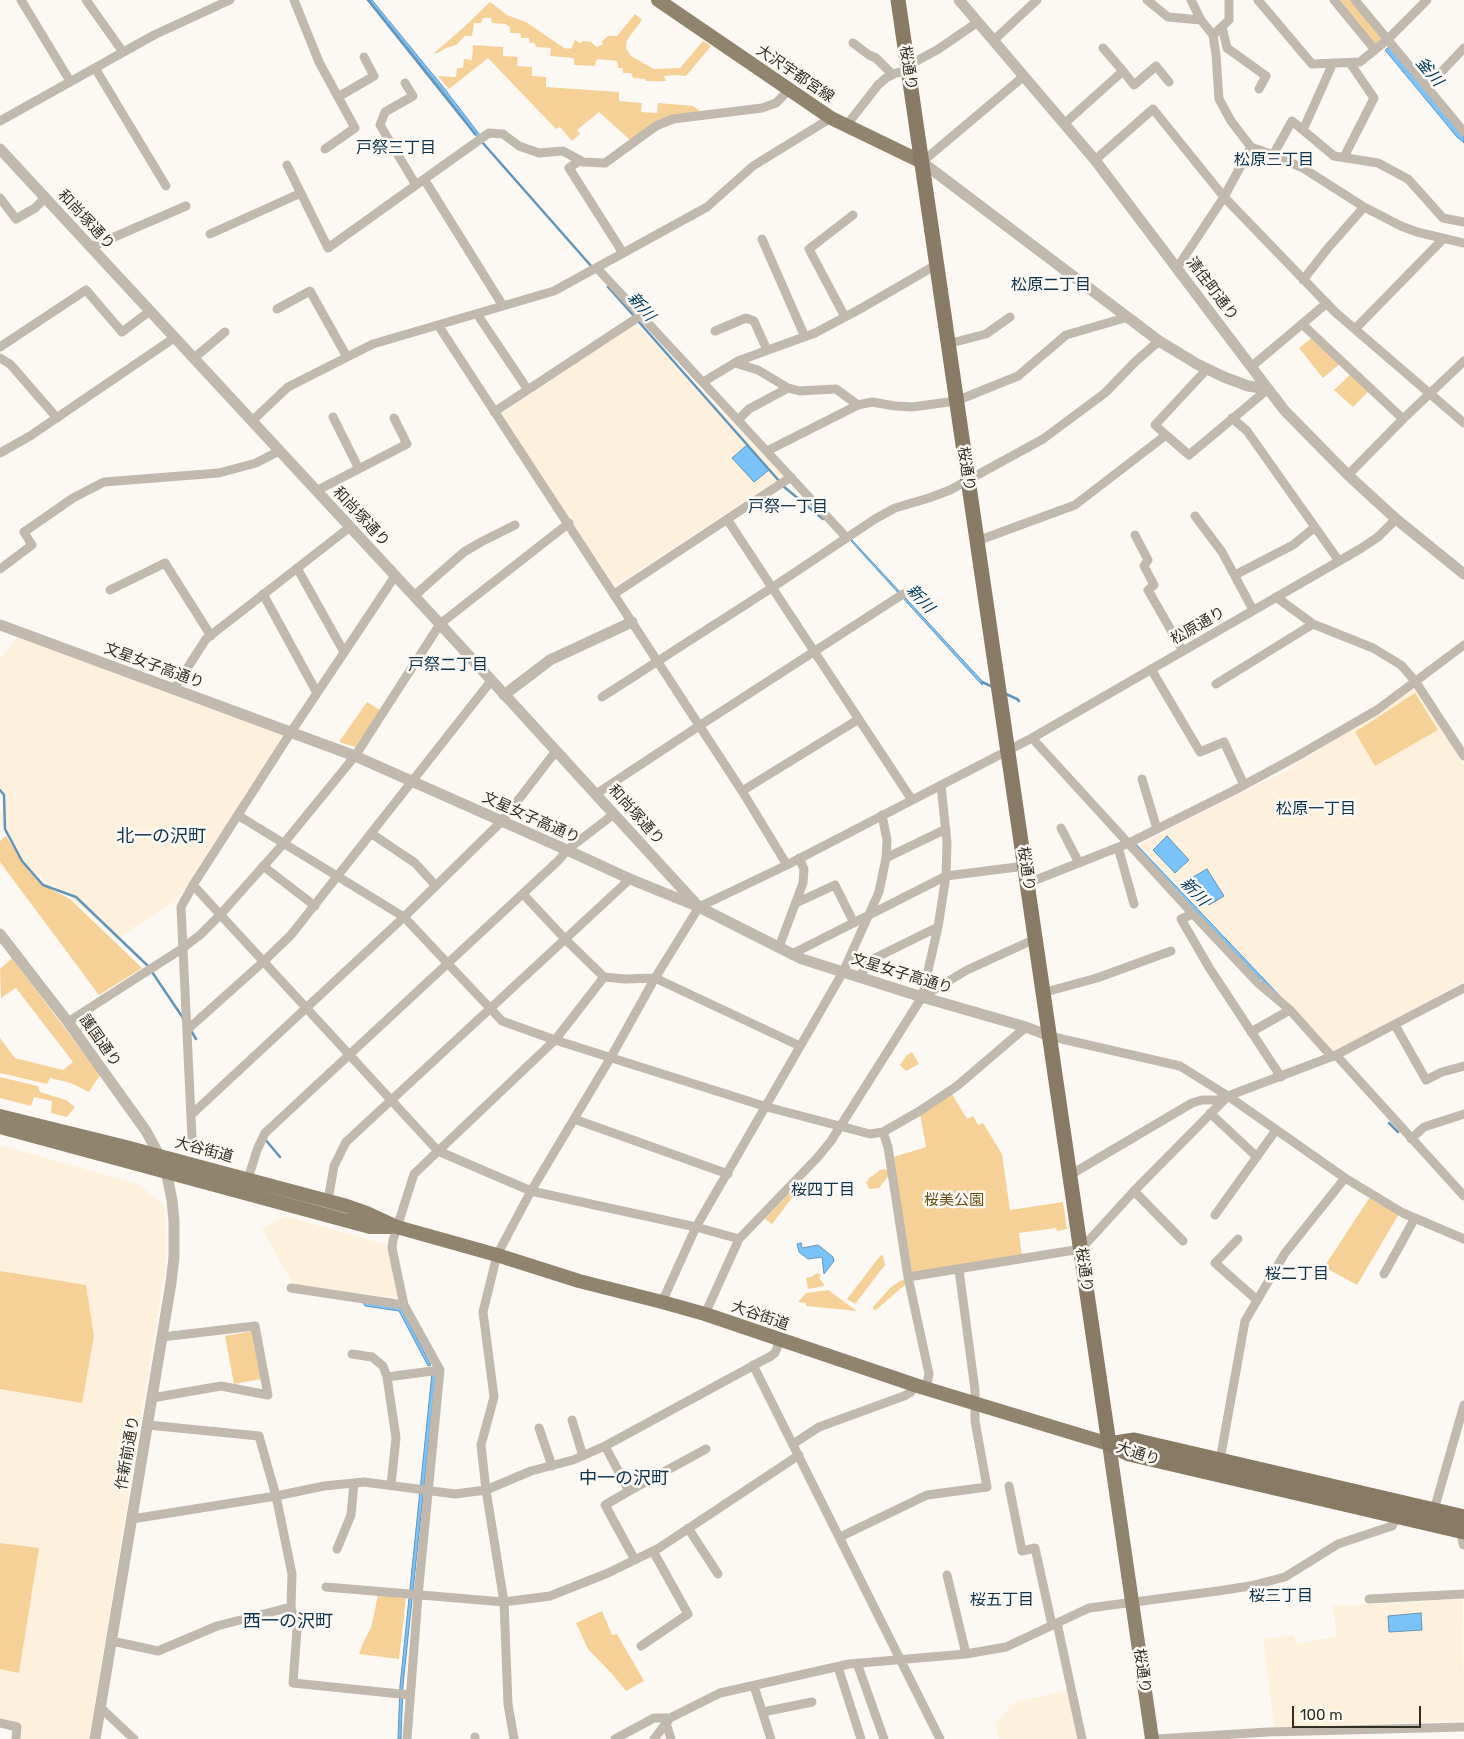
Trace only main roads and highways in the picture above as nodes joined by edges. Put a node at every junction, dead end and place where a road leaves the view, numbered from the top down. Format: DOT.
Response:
graph roads {
  1 [pos="658,0"];
  2 [pos="898,0"];
  3 [pos="922,162"];
  4 [pos="0,1116"];
  5 [pos="0,1127"];
  6 [pos="397,1227"];
  7 [pos="1109,1444"];
  8 [pos="1464,1530"];
  9 [pos="1152,1739"];
  1 -- 3 [label="main road, 大沢宇都宮線"];
  2 -- 3 [label="highway, 桜通り"];
  3 -- 7 [label="highway, 桜通り"];
  4 -- 6 [label="main road, 大谷街道"];
  5 -- 6 [label="main road, 大谷街道"];
  6 -- 7 [label="main road, 大谷街道"];
  7 -- 8 [label="highway, 大通り"];
  7 -- 8 [label="highway, 大通り"];
  7 -- 9 [label="main road, 桜通り"];
}
